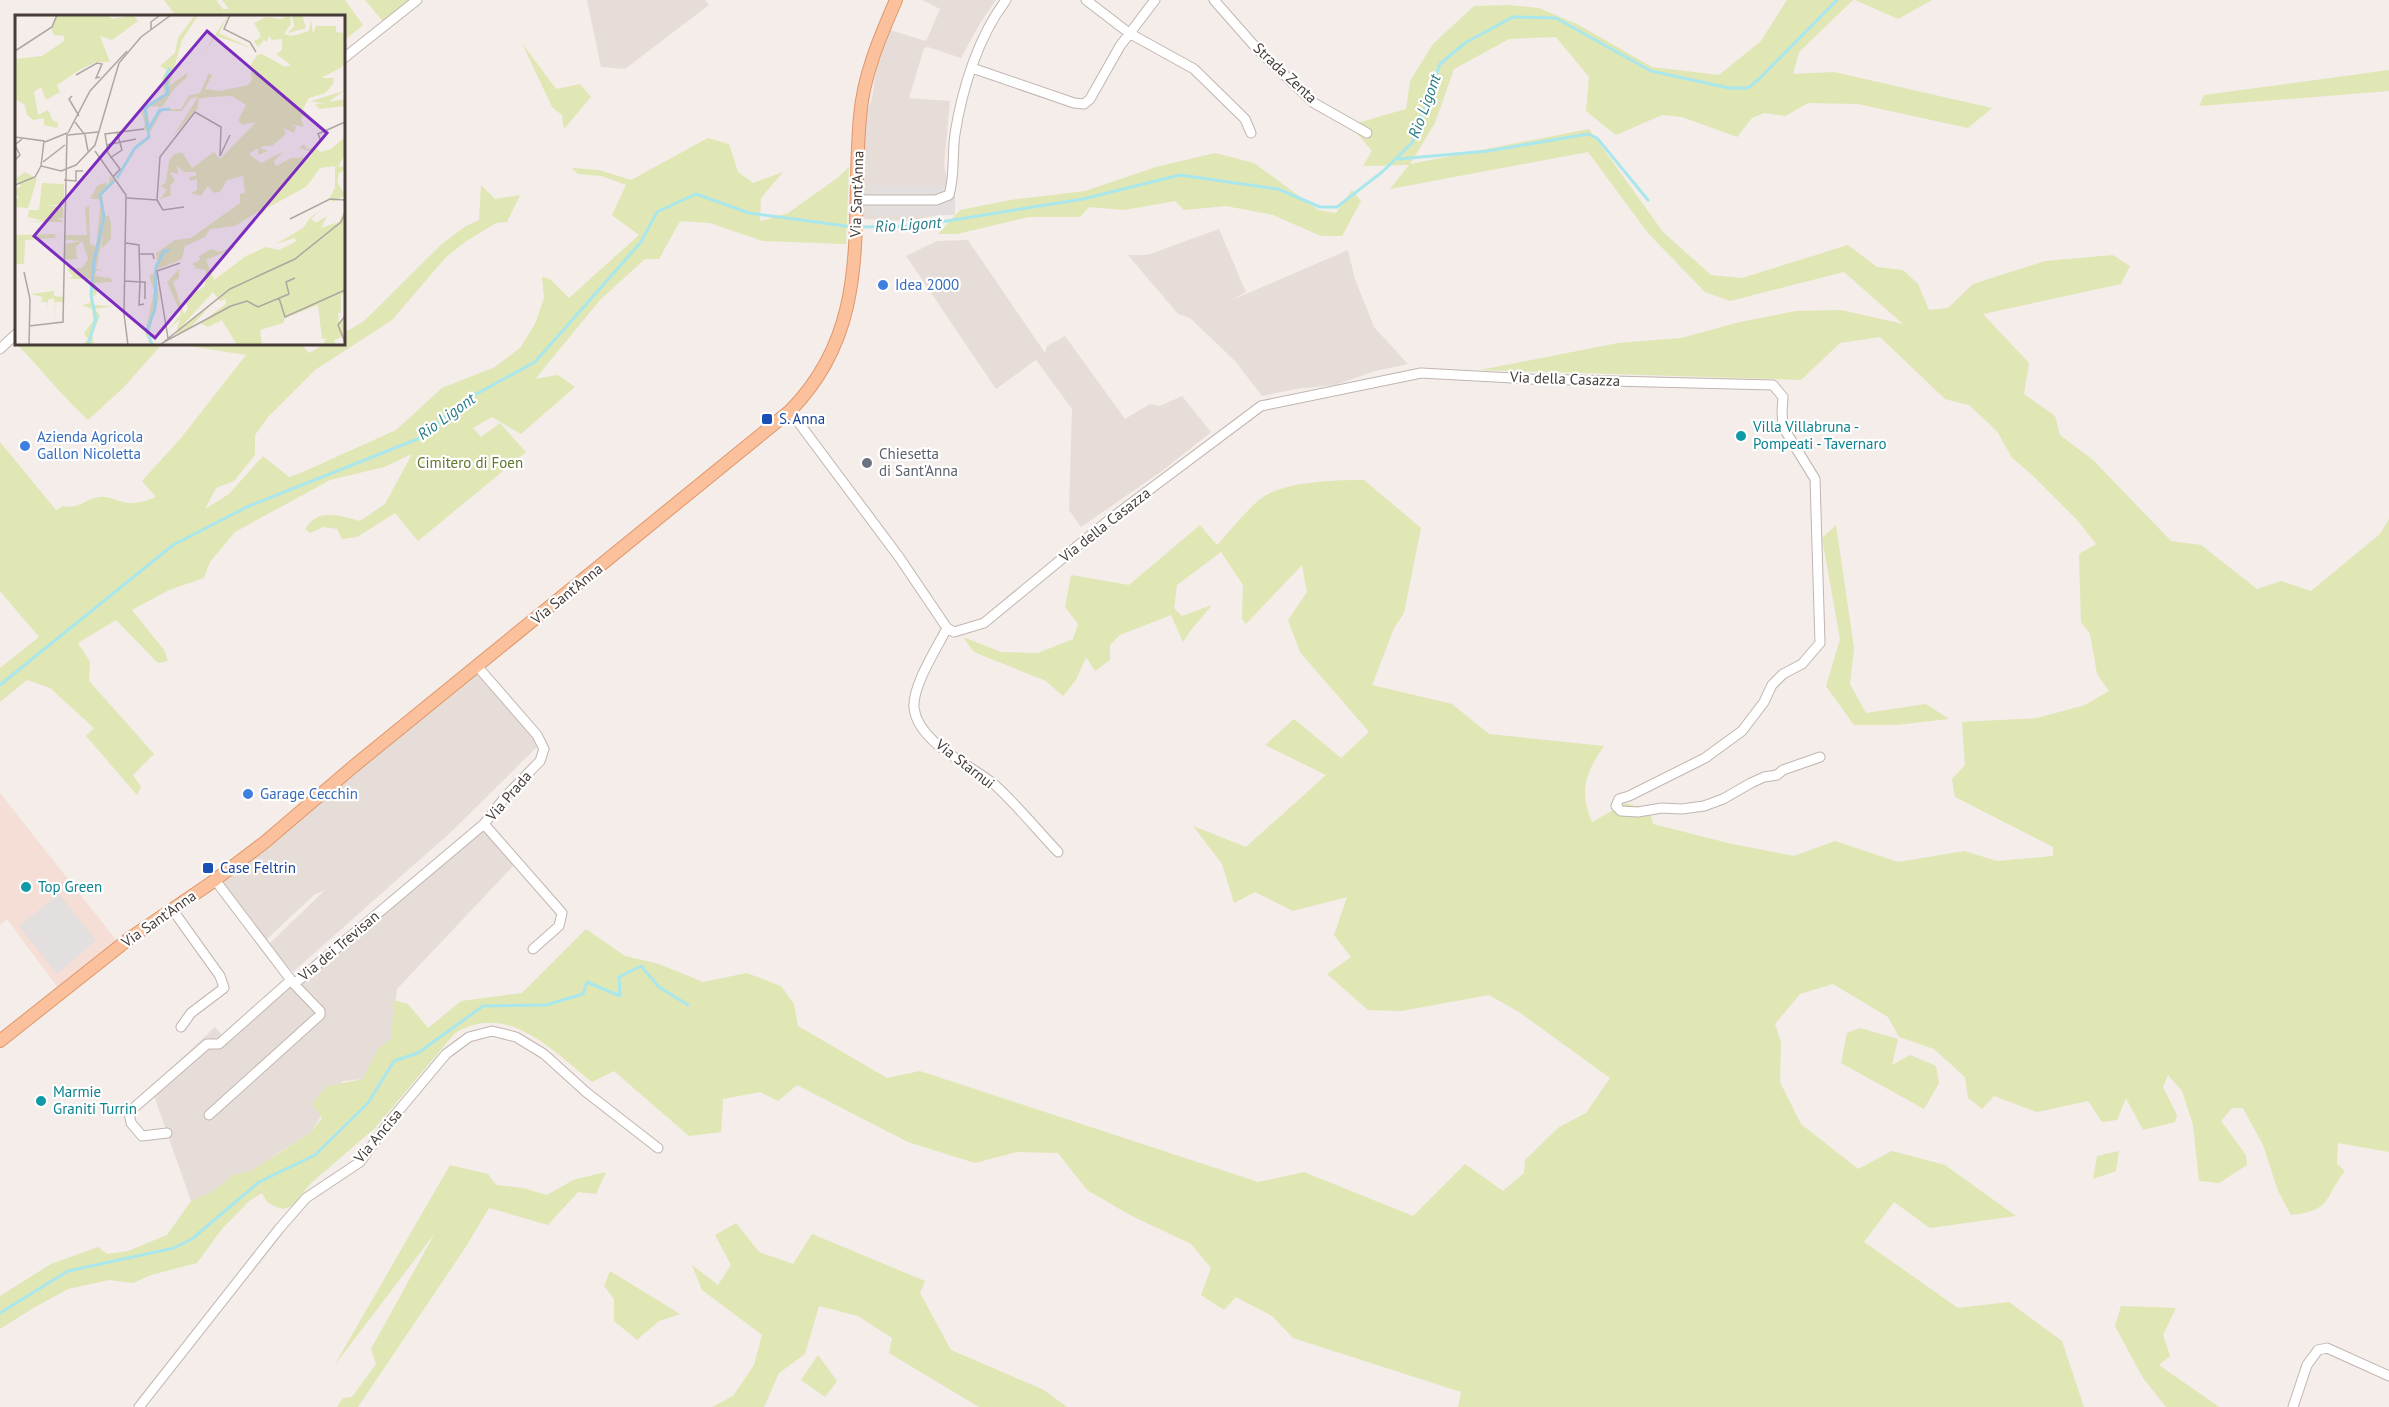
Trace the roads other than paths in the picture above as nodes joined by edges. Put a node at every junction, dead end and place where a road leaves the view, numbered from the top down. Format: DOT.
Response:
graph roads {
  1 [pos="417,0"];
  2 [pos="896,0"];
  3 [pos="1006,0"];
  4 [pos="1086,0"];
  5 [pos="1155,0"];
  6 [pos="1214,0"];
  7 [pos="1129,33"];
  8 [pos="345,57"];
  9 [pos="972,68"];
  10 [pos="1367,132"];
  11 [pos="1251,133"];
  12 [pos="857,200"];
  13 [pos="15,335"];
  14 [pos="0,350"];
  15 [pos="790,411"];
  16 [pos="947,628"];
  17 [pos="477,666"];
  18 [pos="1820,757"];
  19 [pos="484,824"];
  20 [pos="1058,852"];
  21 [pos="215,880"];
  22 [pos="172,909"];
  23 [pos="533,949"];
  24 [pos="293,982"];
  25 [pos="181,1027"];
  26 [pos="0,1041"];
  27 [pos="209,1115"];
  28 [pos="167,1133"];
  29 [pos="658,1148"];
  30 [pos="2389,1376"];
  31 [pos="139,1407"];
  32 [pos="2294,1407"];
  1 -- 8 [label="street"];
  2 -- 12 [label="main road, Via Sant'Anna"];
  3 -- 9 [label="street"];
  4 -- 7 [label="street"];
  5 -- 7 [label="street"];
  6 -- 10 [label="street, Strada Zenta"];
  7 -- 9 [label="street"];
  7 -- 11 [label="street"];
  9 -- 12 [label="street"];
  12 -- 15 [label="main road, Via Sant'Anna"];
  13 -- 14 [label="street"];
  15 -- 16 [label="street"];
  15 -- 17 [label="main road, Via Sant'Anna"];
  16 -- 18 [label="street, Via della Casazza"];
  16 -- 20 [label="street, Via Starnui"];
  17 -- 19 [label="street, Via Prada"];
  17 -- 21 [label="main road, Via Sant'Anna"];
  19 -- 23 [label="street, Via Prada"];
  19 -- 24 [label="street, Via dei Trevisan"];
  21 -- 22 [label="main road, Via Sant'Anna"];
  21 -- 24 [label="street, Via dei Trevisan"];
  22 -- 25 [label="street"];
  22 -- 26 [label="main road, Via Sant'Anna"];
  24 -- 27 [label="street"];
  24 -- 28 [label="street"];
  29 -- 31 [label="street, Via Ancisa"];
  30 -- 32 [label="street"];
}
